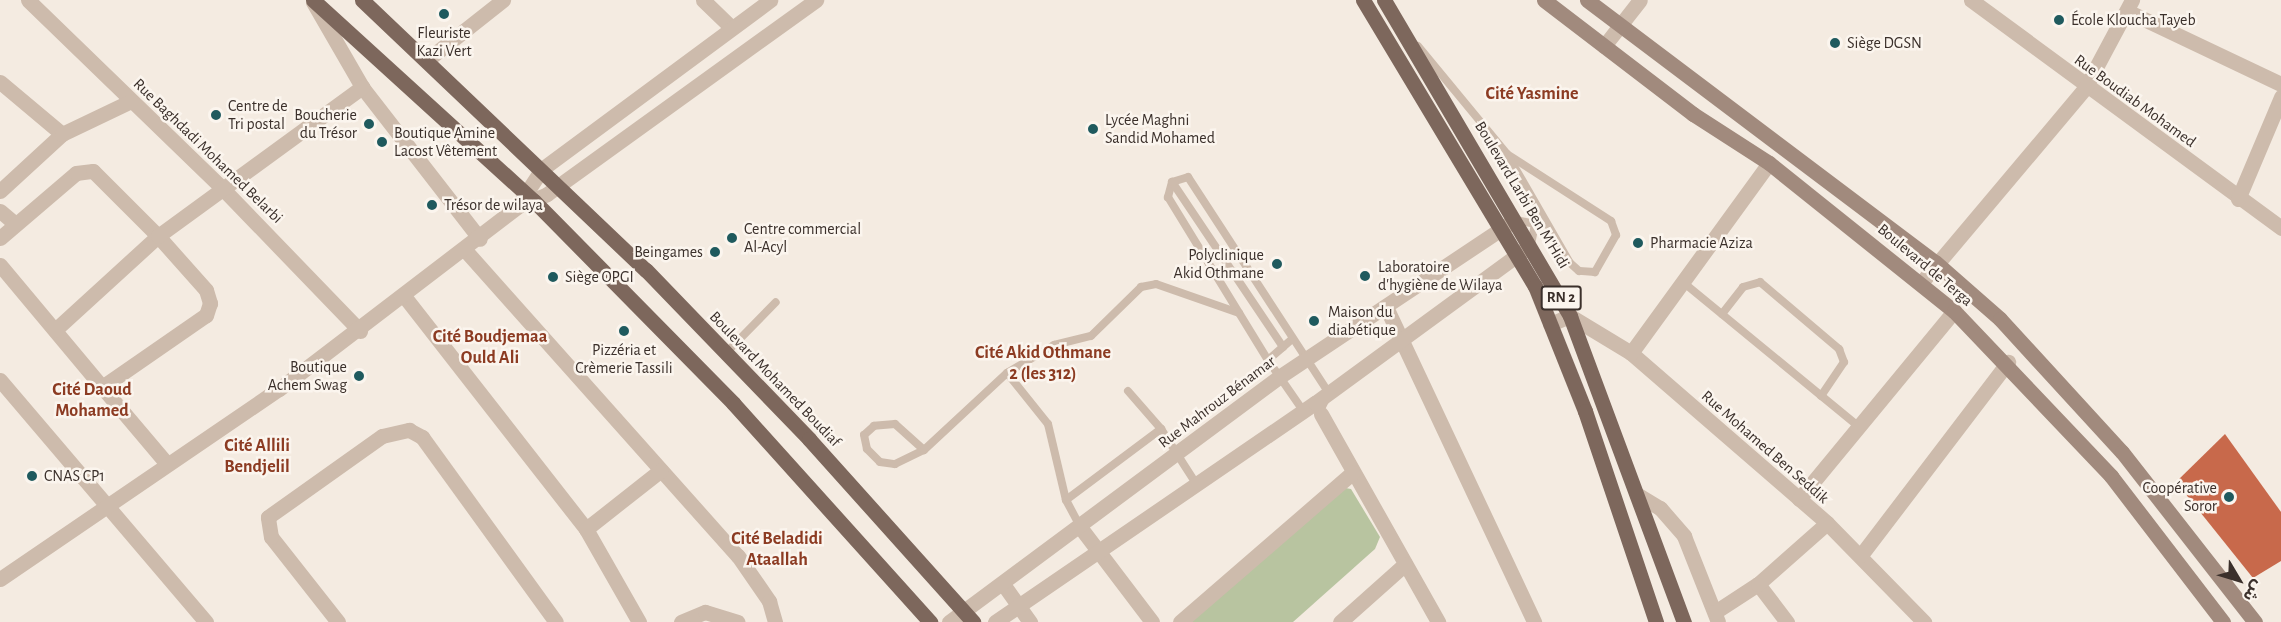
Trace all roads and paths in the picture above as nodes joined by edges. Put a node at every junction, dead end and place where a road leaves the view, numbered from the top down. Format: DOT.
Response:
graph roads {
  1 [pos="28,0"];
  2 [pos="312,0"];
  3 [pos="362,0"];
  4 [pos="503,0"];
  5 [pos="704,0"];
  6 [pos="770,0"];
  7 [pos="816,0"];
  8 [pos="1364,0"];
  9 [pos="1384,0"];
  10 [pos="1544,0"];
  11 [pos="1587,0"];
  12 [pos="1640,0"];
  13 [pos="1971,0"];
  14 [pos="798,5"];
  15 [pos="2129,5"];
  16 [pos="1394,17"];
  17 [pos="1619,26"];
  18 [pos="732,28"];
  19 [pos="1604,46"];
  20 [pos="427,60"];
  21 [pos="0,82"];
  22 [pos="2281,84"];
  23 [pos="362,87"];
  24 [pos="2085,88"];
  25 [pos="2281,96"];
  26 [pos="131,101"];
  27 [pos="62,134"];
  28 [pos="578,142"];
  29 [pos="1507,154"];
  30 [pos="594,160"];
  31 [pos="1769,163"];
  32 [pos="542,169"];
  33 [pos="1172,182"];
  34 [pos="560,185"];
  35 [pos="0,190"];
  36 [pos="224,190"];
  37 [pos="529,196"];
  38 [pos="2238,199"];
  39 [pos="0,211"];
  40 [pos="1549,218"];
  41 [pos="1514,219"];
  42 [pos="13,222"];
  43 [pos="1535,225"];
  44 [pos="2281,228"];
  45 [pos="1500,229"];
  46 [pos="158,236"];
  47 [pos="0,238"];
  48 [pos="480,239"];
  49 [pos="1531,244"];
  50 [pos="465,250"];
  51 [pos="1516,257"];
  52 [pos="1935,262"];
  53 [pos="0,265"];
  54 [pos="1684,283"];
  55 [pos="1922,283"];
  56 [pos="404,296"];
  57 [pos="776,302"];
  58 [pos="1386,307"];
  59 [pos="1954,311"];
  60 [pos="1239,313"];
  61 [pos="1722,314"];
  62 [pos="1570,316"];
  63 [pos="1550,324"];
  64 [pos="55,330"];
  65 [pos="360,331"];
  66 [pos="1402,339"];
  67 [pos="1291,340"];
  68 [pos="1283,347"];
  69 [pos="726,352"];
  70 [pos="1631,353"];
  71 [pos="1268,360"];
  72 [pos="1304,360"];
  73 [pos="2008,362"];
  74 [pos="1007,373"];
  75 [pos="1279,377"];
  76 [pos="102,387"];
  77 [pos="1128,391"];
  78 [pos="3,392"];
  79 [pos="1329,393"];
  80 [pos="1821,396"];
  81 [pos="1302,412"];
  82 [pos="1322,414"];
  83 [pos="1859,427"];
  84 [pos="1161,429"];
  85 [pos="924,450"];
  86 [pos="1179,453"];
  87 [pos="167,464"];
  88 [pos="661,470"];
  89 [pos="1352,473"];
  90 [pos="1197,484"];
  91 [pos="1638,495"];
  92 [pos="1799,499"];
  93 [pos="1066,500"];
  94 [pos="104,504"];
  95 [pos="1827,524"];
  96 [pos="1080,527"];
  97 [pos="586,529"];
  98 [pos="1100,552"];
  99 [pos="1861,555"];
  100 [pos="1405,564"];
  101 [pos="0,579"];
  102 [pos="1002,584"];
  103 [pos="1758,584"];
  104 [pos="1018,607"];
  105 [pos="968,617"];
  106 [pos="1716,617"];
  107 [pos="206,622"];
  108 [pos="338,622"];
  109 [pos="556,622"];
  110 [pos="639,622"];
  111 [pos="681,622"];
  112 [pos="738,622"];
  113 [pos="775,622"];
  114 [pos="930,622"];
  115 [pos="949,622"];
  116 [pos="995,622"];
  117 [pos="1030,622"];
  118 [pos="1152,622"];
  119 [pos="1180,622"];
  120 [pos="1340,622"];
  121 [pos="1438,622"];
  122 [pos="1534,622"];
  123 [pos="1656,622"];
  124 [pos="1684,622"];
  125 [pos="1787,622"];
  126 [pos="1924,622"];
  127 [pos="2223,622"];
  128 [pos="2255,622"];
  1 -- 26 [label="street, Rue Baghdadi Mohamed Belarbi"];
  2 -- 23 [label="street"];
  2 -- 37 [label="main road"];
  3 -- 20 [label="main road, Boulevard Mohamed Boudiaf"];
  4 -- 20 [label="street"];
  5 -- 18 [label="street"];
  6 -- 18 [label="street"];
  7 -- 14 [label="street"];
  8 -- 45 [label="main road, RN 2"];
  9 -- 16 [label="main road, Boulevard Larbi Ben M'Hidi / RN 2"];
  10 -- 19 [label="main road, Boulevard de Terga"];
  11 -- 17 [label="main road, Boulevard de Terga"];
  12 -- 17 [label="street"];
  13 -- 24 [label="street, Rue Boudiab Mohamed"];
  14 -- 30 [label="street"];
  15 -- 22 [label="street"];
  15 -- 24 [label="street"];
  16 -- 29 [label="lane"];
  16 -- 41 [label="main road, Boulevard Larbi Ben M'Hidi / RN 2"];
  17 -- 19 [label="street"];
  17 -- 52 [label="main road, Boulevard de Terga"];
  18 -- 28 [label="street"];
  19 -- 31 [label="main road, Boulevard de Terga"];
  20 -- 32 [label="main road, Boulevard Mohamed Boudiaf"];
  21 -- 27 [label="street"];
  23 -- 36 [label="street"];
  23 -- 48 [label="street"];
  24 -- 38 [label="street, Rue Boudiab Mohamed"];
  24 -- 52 [label="street"];
  25 -- 38 [label="street"];
  26 -- 27 [label="street"];
  26 -- 36 [label="street, Rue Baghdadi Mohamed Belarbi"];
  27 -- 35 [label="street"];
  28 -- 30 [label="street"];
  28 -- 32 [label="street"];
  29 -- 40 [label="lane"];
  29 -- 40 [label="lane"];
  30 -- 34 [label="street"];
  31 -- 54 [label="street"];
  31 -- 55 [label="main road, Boulevard de Terga"];
  32 -- 34 [label="main road, Boulevard Mohamed Boudiaf"];
  32 -- 37 [label="street"];
  33 -- 60 [label="lane"];
  33 -- 67 [label="lane"];
  33 -- 68 [label="lane"];
  34 -- 37 [label="street"];
  34 -- 69 [label="main road, Boulevard Mohamed Boudiaf"];
  36 -- 46 [label="street"];
  36 -- 65 [label="street, Rue Baghdadi Mohamed Belarbi"];
  37 -- 48 [label="street"];
  37 -- 114 [label="main road"];
  38 -- 44 [label="street, Rue Boudiab Mohamed"];
  39 -- 42 [label="street"];
  40 -- 43 [label="lane"];
  41 -- 43 [label="lane"];
  41 -- 45 [label="street, Rue Mahrouz Bénamar"];
  41 -- 49 [label="main road, Boulevard Larbi Ben M'Hidi / RN 2"];
  42 -- 46 [label="street"];
  42 -- 47 [label="street"];
  43 -- 49 [label="lane"];
  45 -- 51 [label="main road, RN 2"];
  45 -- 58 [label="street, Rue Mahrouz Bénamar"];
  46 -- 64 [label="street"];
  46 -- 76 [label="street"];
  48 -- 50 [label="street"];
  49 -- 51 [label="street"];
  49 -- 62 [label="main road, Boulevard Larbi Ben M'Hidi / RN 2"];
  50 -- 56 [label="street"];
  50 -- 88 [label="street"];
  51 -- 63 [label="main road, RN 2"];
  51 -- 66 [label="street"];
  52 -- 55 [label="street"];
  52 -- 128 [label="main road, Boulevard de Terga"];
  53 -- 64 [label="street"];
  54 -- 61 [label="lane"];
  54 -- 70 [label="street"];
  55 -- 59 [label="main road, Boulevard de Terga"];
  56 -- 65 [label="street"];
  56 -- 97 [label="street"];
  57 -- 69 [label="lane"];
  58 -- 66 [label="street"];
  58 -- 72 [label="street, Rue Mahrouz Bénamar"];
  59 -- 73 [label="main road, Boulevard de Terga"];
  59 -- 83 [label="street"];
  60 -- 71 [label="lane"];
  60 -- 74 [label="lane"];
  61 -- 80 [label="lane"];
  61 -- 80 [label="lane"];
  62 -- 63 [label="street"];
  62 -- 70 [label="street, Rue Mohamed Ben Seddik"];
  62 -- 91 [label="main road, Boulevard Larbi Ben M'Hidi / RN 2"];
  63 -- 123 [label="main road, RN 2"];
  64 -- 76 [label="street"];
  65 -- 87 [label="street"];
  66 -- 79 [label="street"];
  66 -- 122 [label="street"];
  67 -- 68 [label="lane"];
  67 -- 72 [label="lane"];
  68 -- 71 [label="lane"];
  69 -- 105 [label="main road, Boulevard Mohamed Boudiaf"];
  70 -- 92 [label="street, Rue Mohamed Ben Seddik"];
  71 -- 75 [label="lane"];
  72 -- 75 [label="street, Rue Mahrouz Bénamar"];
  72 -- 79 [label="lane"];
  73 -- 99 [label="street"];
  73 -- 127 [label="main road, Boulevard de Terga"];
  74 -- 85 [label="lane"];
  74 -- 93 [label="lane"];
  75 -- 81 [label="lane"];
  75 -- 86 [label="street, Rue Mahrouz Bénamar"];
  76 -- 87 [label="street"];
  77 -- 84 [label="lane"];
  78 -- 94 [label="street"];
  79 -- 81 [label="street"];
  79 -- 82 [label="lane"];
  80 -- 83 [label="lane"];
  81 -- 82 [label="lane"];
  81 -- 90 [label="street"];
  82 -- 89 [label="street"];
  83 -- 92 [label="street"];
  84 -- 86 [label="lane"];
  84 -- 93 [label="lane"];
  85 -- 85 [label="lane"];
  86 -- 90 [label="lane"];
  86 -- 96 [label="street, Rue Mahrouz Bénamar"];
  87 -- 94 [label="street"];
  88 -- 97 [label="street"];
  88 -- 113 [label="street"];
  89 -- 100 [label="street"];
  89 -- 119 [label="street"];
  90 -- 98 [label="street"];
  91 -- 106 [label="street"];
  91 -- 124 [label="main road, Boulevard Larbi Ben M'Hidi / RN 2"];
  92 -- 95 [label="street, Rue Mohamed Ben Seddik"];
  93 -- 96 [label="lane"];
  94 -- 101 [label="street"];
  94 -- 107 [label="street"];
  95 -- 99 [label="street, Rue Mohamed Ben Seddik"];
  95 -- 103 [label="street"];
  96 -- 98 [label="street"];
  96 -- 102 [label="street, Rue Mahrouz Bénamar"];
  97 -- 110 [label="street"];
  98 -- 104 [label="street"];
  98 -- 118 [label="street"];
  99 -- 126 [label="street, Rue Mohamed Ben Seddik"];
  100 -- 120 [label="street"];
  100 -- 121 [label="street"];
  102 -- 104 [label="street"];
  102 -- 105 [label="street, Rue Mahrouz Bénamar"];
  103 -- 106 [label="street"];
  103 -- 125 [label="street"];
  104 -- 116 [label="street"];
  104 -- 117 [label="street"];
  105 -- 115 [label="street, Rue Mahrouz Bénamar"];
  108 -- 109 [label="street"];
  111 -- 112 [label="street"];
}
